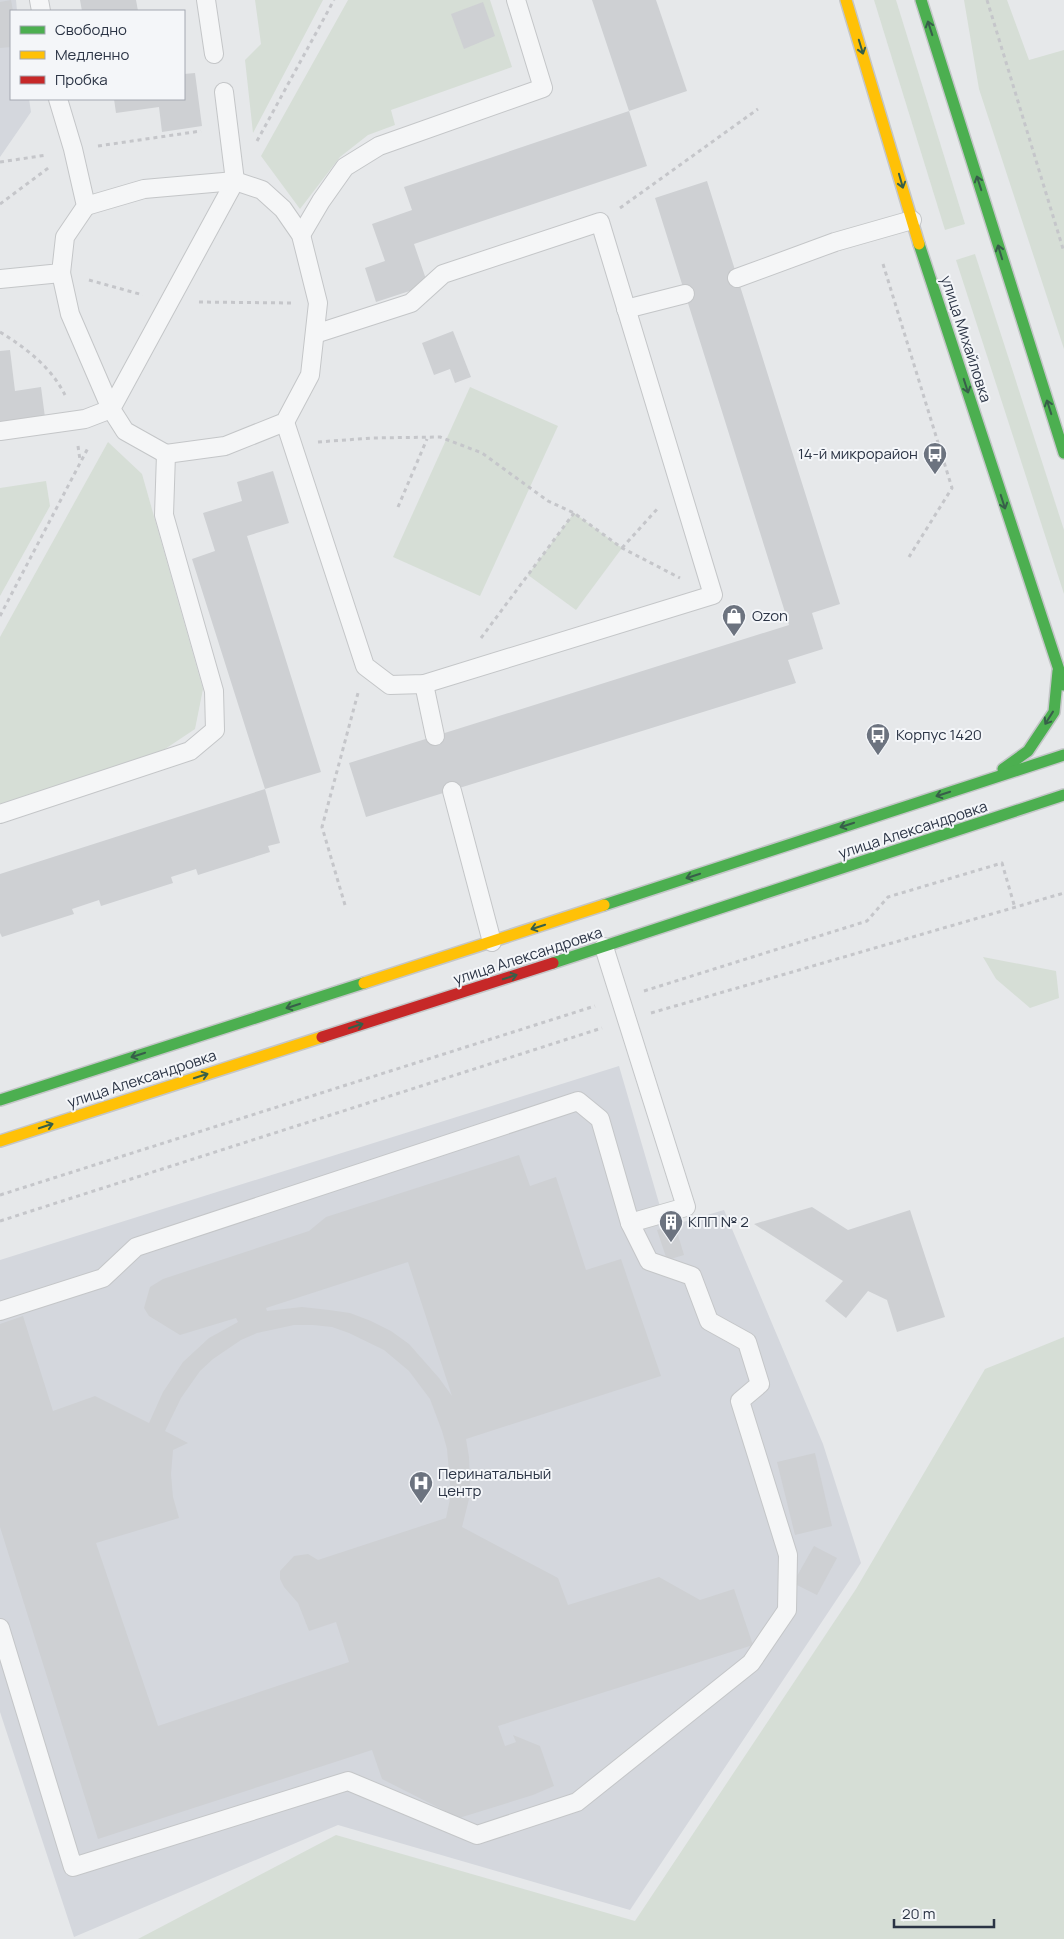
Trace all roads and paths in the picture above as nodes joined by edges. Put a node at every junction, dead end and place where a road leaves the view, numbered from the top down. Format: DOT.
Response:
graph roads {
  1 [pos="206,0"];
  2 [pos="334,0"];
  3 [pos="516,0"];
  4 [pos="846,0"];
  5 [pos="921,0"];
  6 [pos="987,0"];
  7 [pos="214,54"];
  8 [pos="224,92"];
  9 [pos="58,100"];
  10 [pos="758,109"];
  11 [pos="201,132"];
  12 [pos="256,142"];
  13 [pos="73,149"];
  14 [pos="0,162"];
  15 [pos="235,181"];
  16 [pos="0,204"];
  17 [pos="86,206"];
  18 [pos="912,220"];
  19 [pos="600,222"];
  20 [pos="300,235"];
  21 [pos="1064,252"];
  22 [pos="883,264"];
  23 [pos="61,273"];
  24 [pos="737,278"];
  25 [pos="0,279"];
  26 [pos="685,294"];
  27 [pos="626,309"];
  28 [pos="0,332"];
  29 [pos="315,334"];
  30 [pos="111,409"];
  31 [pos="74,421"];
  32 [pos="285,422"];
  33 [pos="0,431"];
  34 [pos="427,438"];
  35 [pos="293,444"];
  36 [pos="1064,453"];
  37 [pos="166,454"];
  38 [pos="80,460"];
  39 [pos="680,485"];
  40 [pos="398,507"];
  41 [pos="574,513"];
  42 [pos="622,548"];
  43 [pos="909,557"];
  44 [pos="713,595"];
  45 [pos="0,616"];
  46 [pos="365,666"];
  47 [pos="1058,671"];
  48 [pos="453,675"];
  49 [pos="424,684"];
  50 [pos="1064,685"];
  51 [pos="435,736"];
  52 [pos="1064,755"];
  53 [pos="990,779"];
  54 [pos="452,790"];
  55 [pos="1064,795"];
  56 [pos="1055,809"];
  57 [pos="1018,811"];
  58 [pos="0,814"];
  59 [pos="1064,893"];
  60 [pos="345,905"];
  61 [pos="1016,908"];
  62 [pos="492,942"];
  63 [pos="604,947"];
  64 [pos="620,998"];
  65 [pos="628,1019"];
  66 [pos="0,1100"];
  67 [pos="0,1141"];
  68 [pos="0,1195"];
  69 [pos="0,1221"];
  70 [pos="630,1223"];
  71 [pos="0,1311"];
  72 [pos="0,1628"];
  1 -- 7 [label="lane"];
  2 -- 12 [label="path"];
  3 -- 20 [label="lane"];
  4 -- 18 [label="main road, улица Михайловка, one-way"];
  36 -- 5 [label="main road, one-way"];
  6 -- 21 [label="path"];
  8 -- 15 [label="lane"];
  9 -- 13 [label="lane"];
  10 -- 19 [label="path"];
  11 -- 13 [label="path"];
  13 -- 14 [label="path"];
  13 -- 16 [label="path"];
  13 -- 17 [label="lane"];
  15 -- 17 [label="lane"];
  15 -- 20 [label="lane"];
  15 -- 30 [label="lane"];
  17 -- 23 [label="lane"];
  18 -- 24 [label="lane"];
  18 -- 47 [label="main road, улица Михайловка, one-way"];
  19 -- 27 [label="lane"];
  19 -- 29 [label="lane"];
  20 -- 29 [label="lane"];
  22 -- 43 [label="path"];
  23 -- 25 [label="lane"];
  23 -- 30 [label="lane"];
  26 -- 27 [label="lane"];
  27 -- 39 [label="lane"];
  28 -- 31 [label="path"];
  29 -- 32 [label="lane"];
  30 -- 31 [label="lane"];
  30 -- 37 [label="lane"];
  30 -- 38 [label="path"];
  31 -- 33 [label="lane"];
  31 -- 38 [label="path"];
  32 -- 35 [label="lane"];
  32 -- 37 [label="lane"];
  34 -- 35 [label="path"];
  34 -- 40 [label="path"];
  34 -- 41 [label="path"];
  35 -- 46 [label="lane"];
  37 -- 58 [label="lane"];
  38 -- 45 [label="path"];
  39 -- 42 [label="path"];
  39 -- 44 [label="lane"];
  41 -- 42 [label="path"];
  41 -- 48 [label="path"];
  42 -- 44 [label="path"];
  44 -- 48 [label="lane"];
  46 -- 49 [label="lane"];
  46 -- 60 [label="path"];
  47 -- 50 [label="main road, улица Михайловка"];
  47 -- 53 [label="main road, one-way"];
  48 -- 49 [label="lane"];
  49 -- 51 [label="lane"];
  52 -- 53 [label="main road, улица Александровка"];
  53 -- 62 [label="main road, улица Александровка, one-way"];
  54 -- 62 [label="lane"];
  55 -- 57 [label="main road, улица Александровка"];
  56 -- 57 [label="main road"];
  57 -- 63 [label="main road, улица Александровка"];
  59 -- 61 [label="path"];
  61 -- 64 [label="path"];
  61 -- 65 [label="path"];
  62 -- 66 [label="main road, улица Александровка, one-way"];
  63 -- 64 [label="lane"];
  67 -- 63 [label="main road, улица Александровка, one-way"];
  64 -- 65 [label="lane"];
  64 -- 68 [label="path"];
  65 -- 69 [label="path"];
  65 -- 70 [label="lane"];
  70 -- 71 [label="lane"];
  70 -- 72 [label="lane"];
}
